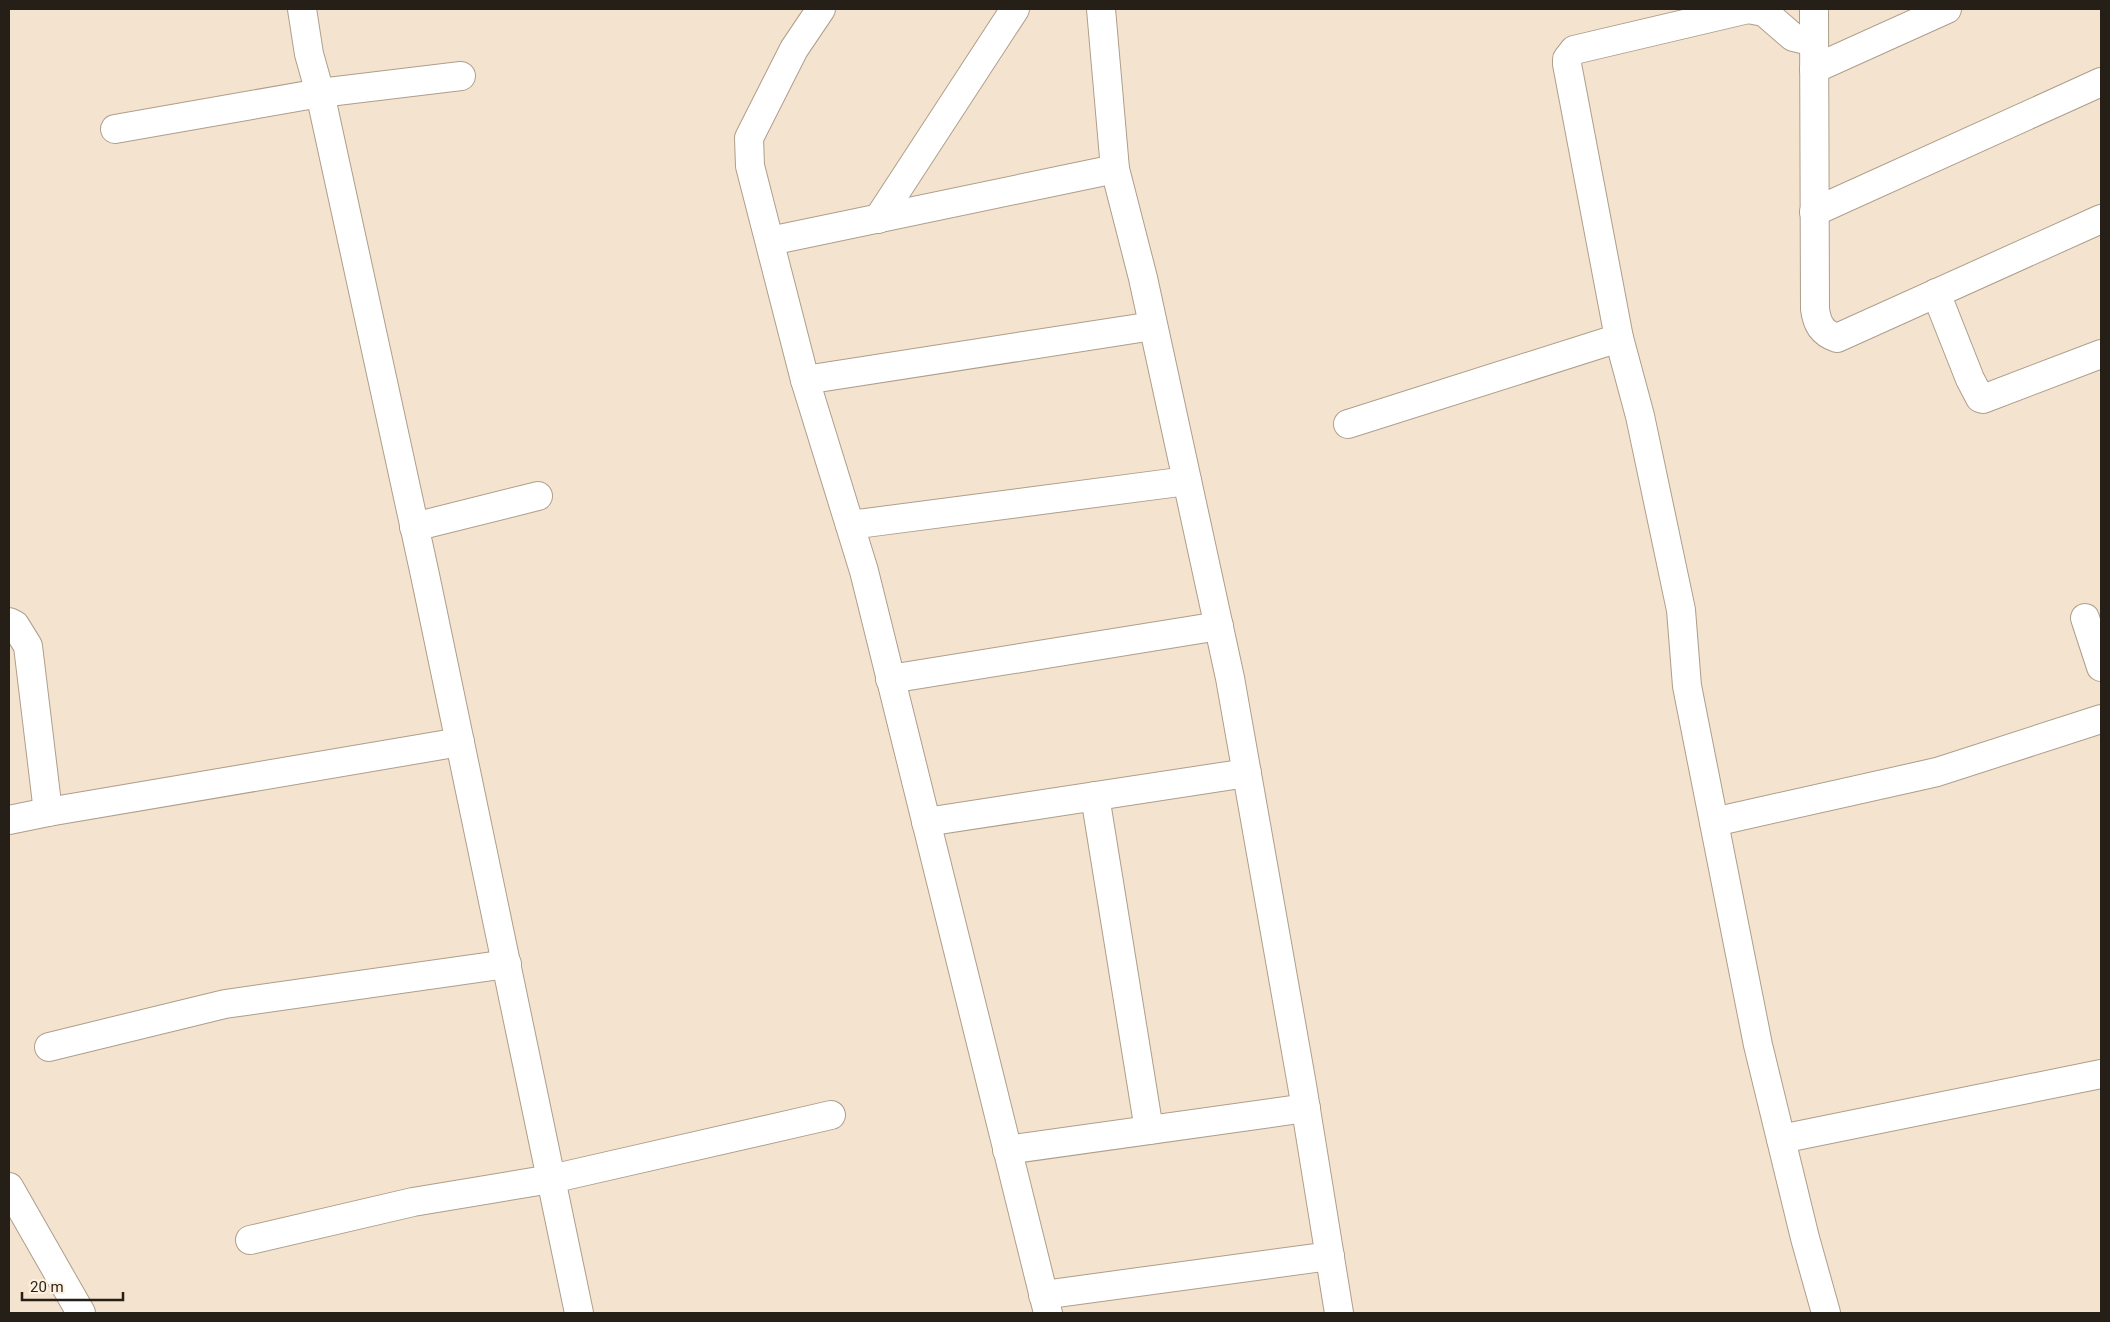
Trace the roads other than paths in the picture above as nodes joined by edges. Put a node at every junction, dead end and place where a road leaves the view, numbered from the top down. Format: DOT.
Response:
graph roads {
  1 [pos="302,9"];
  2 [pos="821,9"];
  3 [pos="1015,9"];
  4 [pos="1101,9"];
  5 [pos="1748,9"];
  6 [pos="1814,9"];
  7 [pos="1947,9"];
  8 [pos="1814,42"];
  9 [pos="1814,69"];
  10 [pos="461,76"];
  11 [pos="2101,82"];
  12 [pos="318,88"];
  13 [pos="115,129"];
  14 [pos="1115,169"];
  15 [pos="1814,212"];
  16 [pos="878,219"];
  17 [pos="2101,219"];
  18 [pos="770,242"];
  19 [pos="1936,293"];
  20 [pos="1153,326"];
  21 [pos="1619,338"];
  22 [pos="2101,354"];
  23 [pos="805,380"];
  24 [pos="1348,424"];
  25 [pos="1187,481"];
  26 [pos="538,496"];
  27 [pos="850,525"];
  28 [pos="414,527"];
  29 [pos="2085,618"];
  30 [pos="9,622"];
  31 [pos="1219,626"];
  32 [pos="2101,667"];
  33 [pos="890,679"];
  34 [pos="2101,719"];
  35 [pos="460,742"];
  36 [pos="1247,773"];
  37 [pos="1095,796"];
  38 [pos="48,812"];
  39 [pos="9,820"];
  40 [pos="926,822"];
  41 [pos="1714,822"];
  42 [pos="507,964"];
  43 [pos="49,1047"];
  44 [pos="2101,1074"];
  45 [pos="1306,1108"];
  46 [pos="831,1114"];
  47 [pos="1149,1130"];
  48 [pos="1781,1139"];
  49 [pos="1007,1150"];
  50 [pos="551,1179"];
  51 [pos="9,1187"];
  52 [pos="250,1240"];
  53 [pos="1330,1256"];
  54 [pos="1046,1304"];
  55 [pos="81,1313"];
  56 [pos="579,1313"];
  57 [pos="1339,1313"];
  58 [pos="1826,1313"];
  1 -- 12 [label="street"];
  2 -- 18 [label="street"];
  3 -- 16 [label="street"];
  4 -- 14 [label="street"];
  5 -- 8 [label="street"];
  5 -- 21 [label="street"];
  6 -- 8 [label="street"];
  7 -- 9 [label="street"];
  8 -- 9 [label="street"];
  9 -- 15 [label="street"];
  10 -- 12 [label="street"];
  11 -- 15 [label="street"];
  12 -- 13 [label="street"];
  12 -- 28 [label="street"];
  14 -- 16 [label="street"];
  14 -- 20 [label="street"];
  15 -- 19 [label="street"];
  16 -- 18 [label="street"];
  17 -- 19 [label="street"];
  18 -- 23 [label="street"];
  19 -- 22 [label="street"];
  20 -- 23 [label="street"];
  20 -- 25 [label="street"];
  21 -- 24 [label="street"];
  21 -- 41 [label="street"];
  23 -- 27 [label="street"];
  25 -- 27 [label="street"];
  25 -- 31 [label="street"];
  26 -- 28 [label="street"];
  27 -- 33 [label="street"];
  28 -- 35 [label="street"];
  29 -- 32 [label="street"];
  30 -- 38 [label="street"];
  31 -- 33 [label="street"];
  31 -- 36 [label="street"];
  33 -- 40 [label="street"];
  34 -- 41 [label="street"];
  35 -- 38 [label="street"];
  35 -- 42 [label="street"];
  36 -- 37 [label="street"];
  36 -- 45 [label="street"];
  37 -- 40 [label="street"];
  37 -- 47 [label="street"];
  38 -- 39 [label="street"];
  40 -- 49 [label="street"];
  41 -- 48 [label="street"];
  42 -- 43 [label="street"];
  42 -- 50 [label="street"];
  44 -- 48 [label="street"];
  45 -- 47 [label="street"];
  45 -- 53 [label="street"];
  46 -- 50 [label="street"];
  47 -- 49 [label="street"];
  48 -- 58 [label="street"];
  49 -- 54 [label="street"];
  50 -- 52 [label="street"];
  50 -- 56 [label="street"];
  51 -- 55 [label="street"];
  53 -- 54 [label="street"];
  53 -- 57 [label="street"];
}
